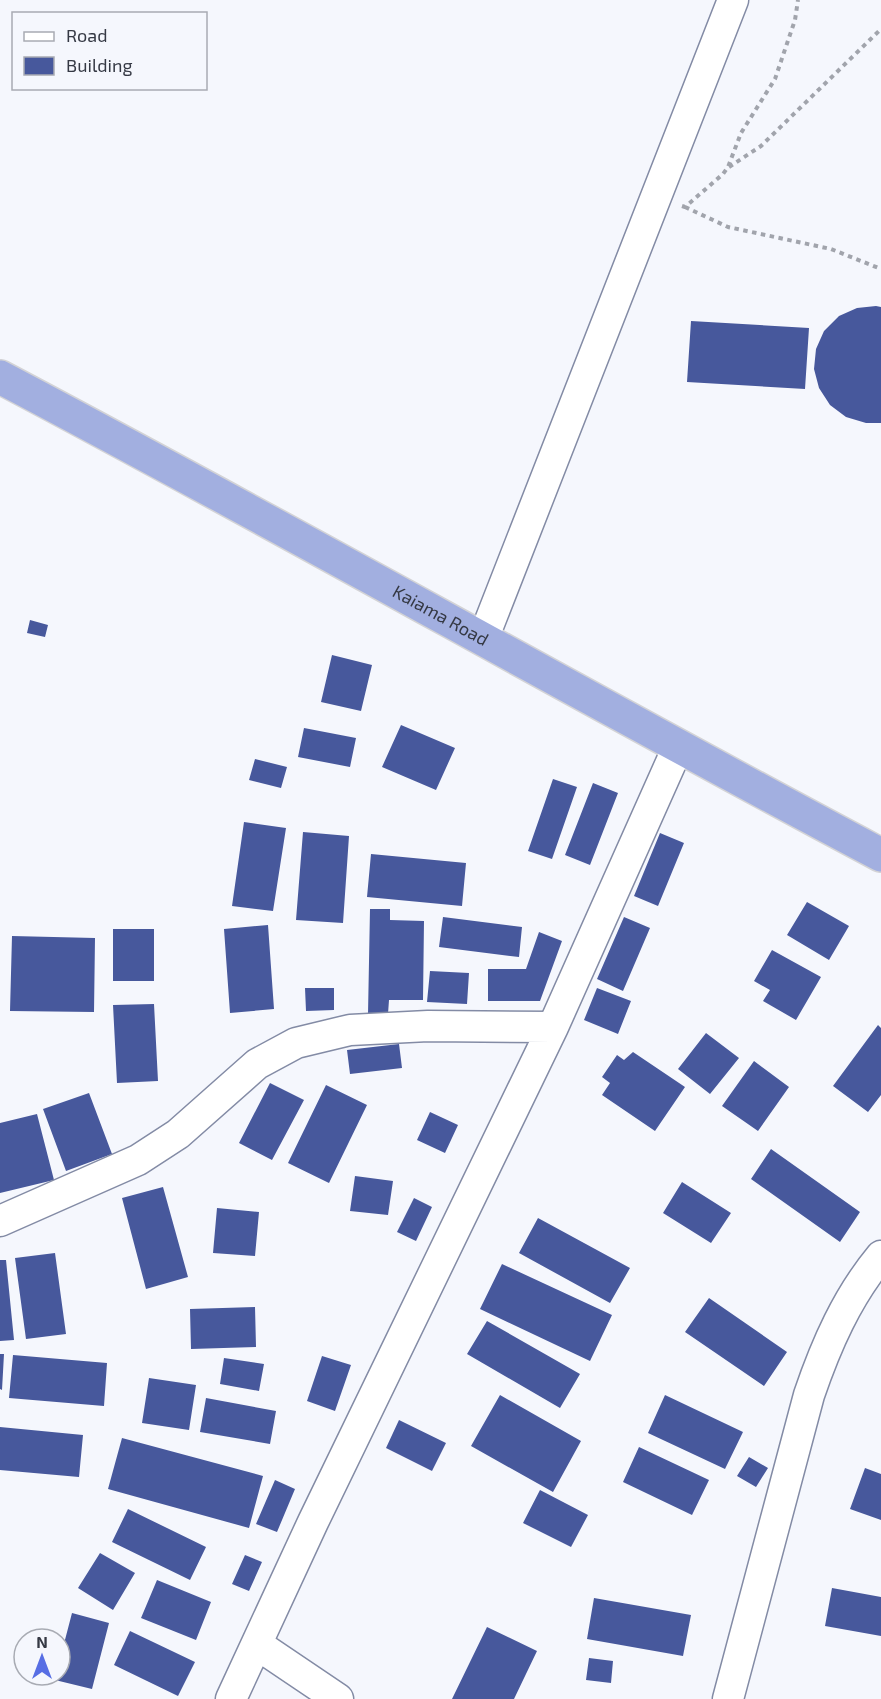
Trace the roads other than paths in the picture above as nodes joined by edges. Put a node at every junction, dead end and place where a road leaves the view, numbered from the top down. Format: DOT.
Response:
graph roads {
  1 [pos="733,0"];
  2 [pos="0,377"];
  3 [pos="483,639"];
  4 [pos="678,747"];
  5 [pos="881,855"];
  6 [pos="553,1027"];
  7 [pos="0,1221"];
  8 [pos="881,1256"];
  9 [pos="258,1645"];
  10 [pos="738,1696"];
  11 [pos="231,1699"];
  12 [pos="338,1699"];
  1 -- 3 [label="street"];
  2 -- 3 [label="highway, Kaiama Road"];
  3 -- 4 [label="highway, Kaiama Road"];
  4 -- 5 [label="highway, Kaiama Road"];
  4 -- 6 [label="street"];
  6 -- 7 [label="street"];
  6 -- 9 [label="street"];
  8 -- 10 [label="street"];
  9 -- 11 [label="street"];
  9 -- 12 [label="street"];
}
